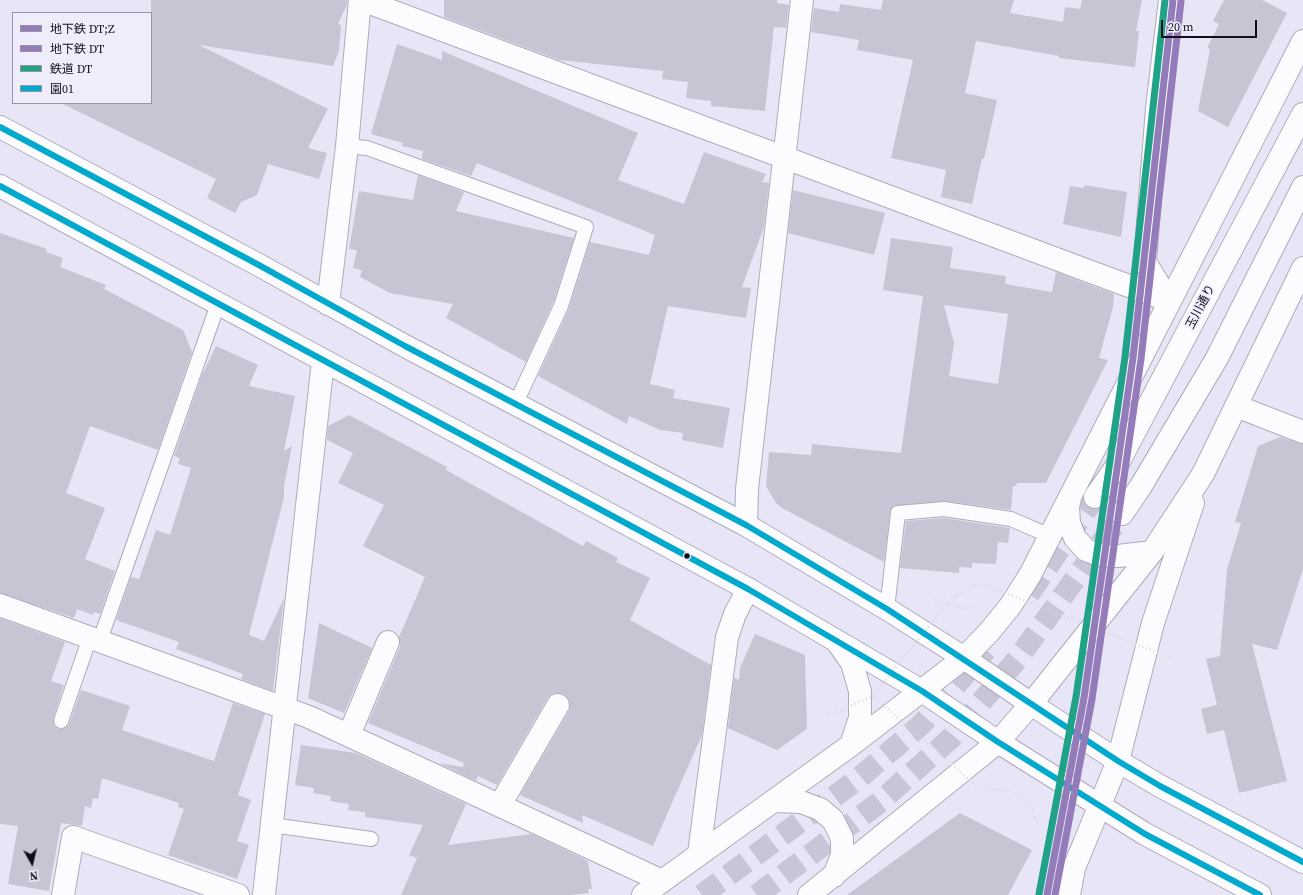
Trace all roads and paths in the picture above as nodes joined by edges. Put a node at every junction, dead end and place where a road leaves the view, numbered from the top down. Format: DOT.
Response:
graph roads {
  1 [pos="361,0"];
  2 [pos="802,0"];
  3 [pos="1170,0"];
  4 [pos="1303,40"];
  5 [pos="1303,114"];
  6 [pos="0,127"];
  7 [pos="347,146"];
  8 [pos="784,158"];
  9 [pos="0,186"];
  10 [pos="1303,187"];
  11 [pos="1303,268"];
  12 [pos="1169,301"];
  13 [pos="218,304"];
  14 [pos="328,304"];
  15 [pos="323,361"];
  16 [pos="516,405"];
  17 [pos="1236,406"];
  18 [pos="1303,432"];
  19 [pos="1203,474"];
  20 [pos="1071,492"];
  21 [pos="1095,497"];
  22 [pos="1122,514"];
  23 [pos="746,525"];
  24 [pos="1050,536"];
  25 [pos="1152,552"];
  26 [pos="748,589"];
  27 [pos="1000,591"];
  28 [pos="996,594"];
  29 [pos="935,600"];
  30 [pos="981,602"];
  31 [pos="0,605"];
  32 [pos="887,609"];
  33 [pos="95,638"];
  34 [pos="835,639"];
  35 [pos="388,642"];
  36 [pos="964,658"];
  37 [pos="1171,658"];
  38 [pos="922,691"];
  39 [pos="873,696"];
  40 [pos="1031,704"];
  41 [pos="558,705"];
  42 [pos="283,706"];
  43 [pos="829,715"];
  44 [pos="61,721"];
  45 [pos="349,735"];
  46 [pos="998,742"];
  47 [pos="851,745"];
  48 [pos="1118,761"];
  49 [pos="773,801"];
  50 [pos="500,805"];
  51 [pos="1100,806"];
  52 [pos="1037,822"];
  53 [pos="272,825"];
  54 [pos="371,839"];
  55 [pos="699,854"];
  56 [pos="1303,862"];
  57 [pos="834,876"];
  58 [pos="662,881"];
  59 [pos="63,895"];
  60 [pos="238,895"];
  61 [pos="264,895"];
  62 [pos="643,895"];
  63 [pos="809,895"];
  64 [pos="1069,895"];
  65 [pos="1260,895"];
  1 -- 7 [label="main road"];
  1 -- 8 [label="main road"];
  2 -- 8 [label="main road"];
  3 -- 12 [label="main road"];
  4 -- 12 [label="main road"];
  5 -- 21 [label="main road, 玉川通り"];
  6 -- 14 [label="main road"];
  7 -- 14 [label="main road"];
  7 -- 16 [label="lane"];
  8 -- 12 [label="main road"];
  8 -- 23 [label="main road"];
  9 -- 13 [label="main road"];
  10 -- 22 [label="main road"];
  11 -- 17 [label="main road"];
  12 -- 20 [label="main road"];
  13 -- 15 [label="main road"];
  13 -- 33 [label="lane"];
  14 -- 16 [label="main road"];
  15 -- 26 [label="main road"];
  15 -- 42 [label="main road"];
  16 -- 23 [label="main road"];
  17 -- 18 [label="main road"];
  17 -- 19 [label="main road"];
  19 -- 25 [label="main road"];
  19 -- 48 [label="main road"];
  20 -- 24 [label="main road"];
  20 -- 25 [label="main road"];
  23 -- 32 [label="main road"];
  24 -- 32 [label="lane"];
  24 -- 36 [label="main road"];
  25 -- 40 [label="main road"];
  26 -- 34 [label="main road"];
  26 -- 55 [label="main road"];
  27 -- 28 [label="path"];
  27 -- 37 [label="path, bridge"];
  27 -- 39 [label="path, bridge"];
  29 -- 30 [label="path"];
  31 -- 33 [label="main road"];
  32 -- 36 [label="main road"];
  33 -- 42 [label="main road"];
  33 -- 44 [label="lane"];
  34 -- 38 [label="main road"];
  34 -- 47 [label="main road"];
  35 -- 45 [label="main road"];
  36 -- 38 [label="main road"];
  36 -- 40 [label="main road"];
  38 -- 46 [label="main road"];
  38 -- 47 [label="main road"];
  39 -- 43 [label="path, bridge"];
  39 -- 52 [label="path, bridge"];
  40 -- 46 [label="main road"];
  40 -- 48 [label="main road"];
  41 -- 50 [label="main road"];
  42 -- 45 [label="main road"];
  42 -- 53 [label="main road"];
  45 -- 50 [label="main road"];
  46 -- 51 [label="main road"];
  46 -- 57 [label="main road"];
  47 -- 49 [label="main road"];
  48 -- 51 [label="main road"];
  48 -- 56 [label="main road"];
  49 -- 55 [label="main road"];
  49 -- 57 [label="main road"];
  50 -- 58 [label="main road"];
  51 -- 64 [label="main road"];
  51 -- 65 [label="main road"];
  53 -- 54 [label="lane"];
  53 -- 61 [label="main road"];
  55 -- 58 [label="main road"];
  57 -- 63 [label="main road"];
  58 -- 62 [label="main road"];
  59 -- 60 [label="main road"];
}
